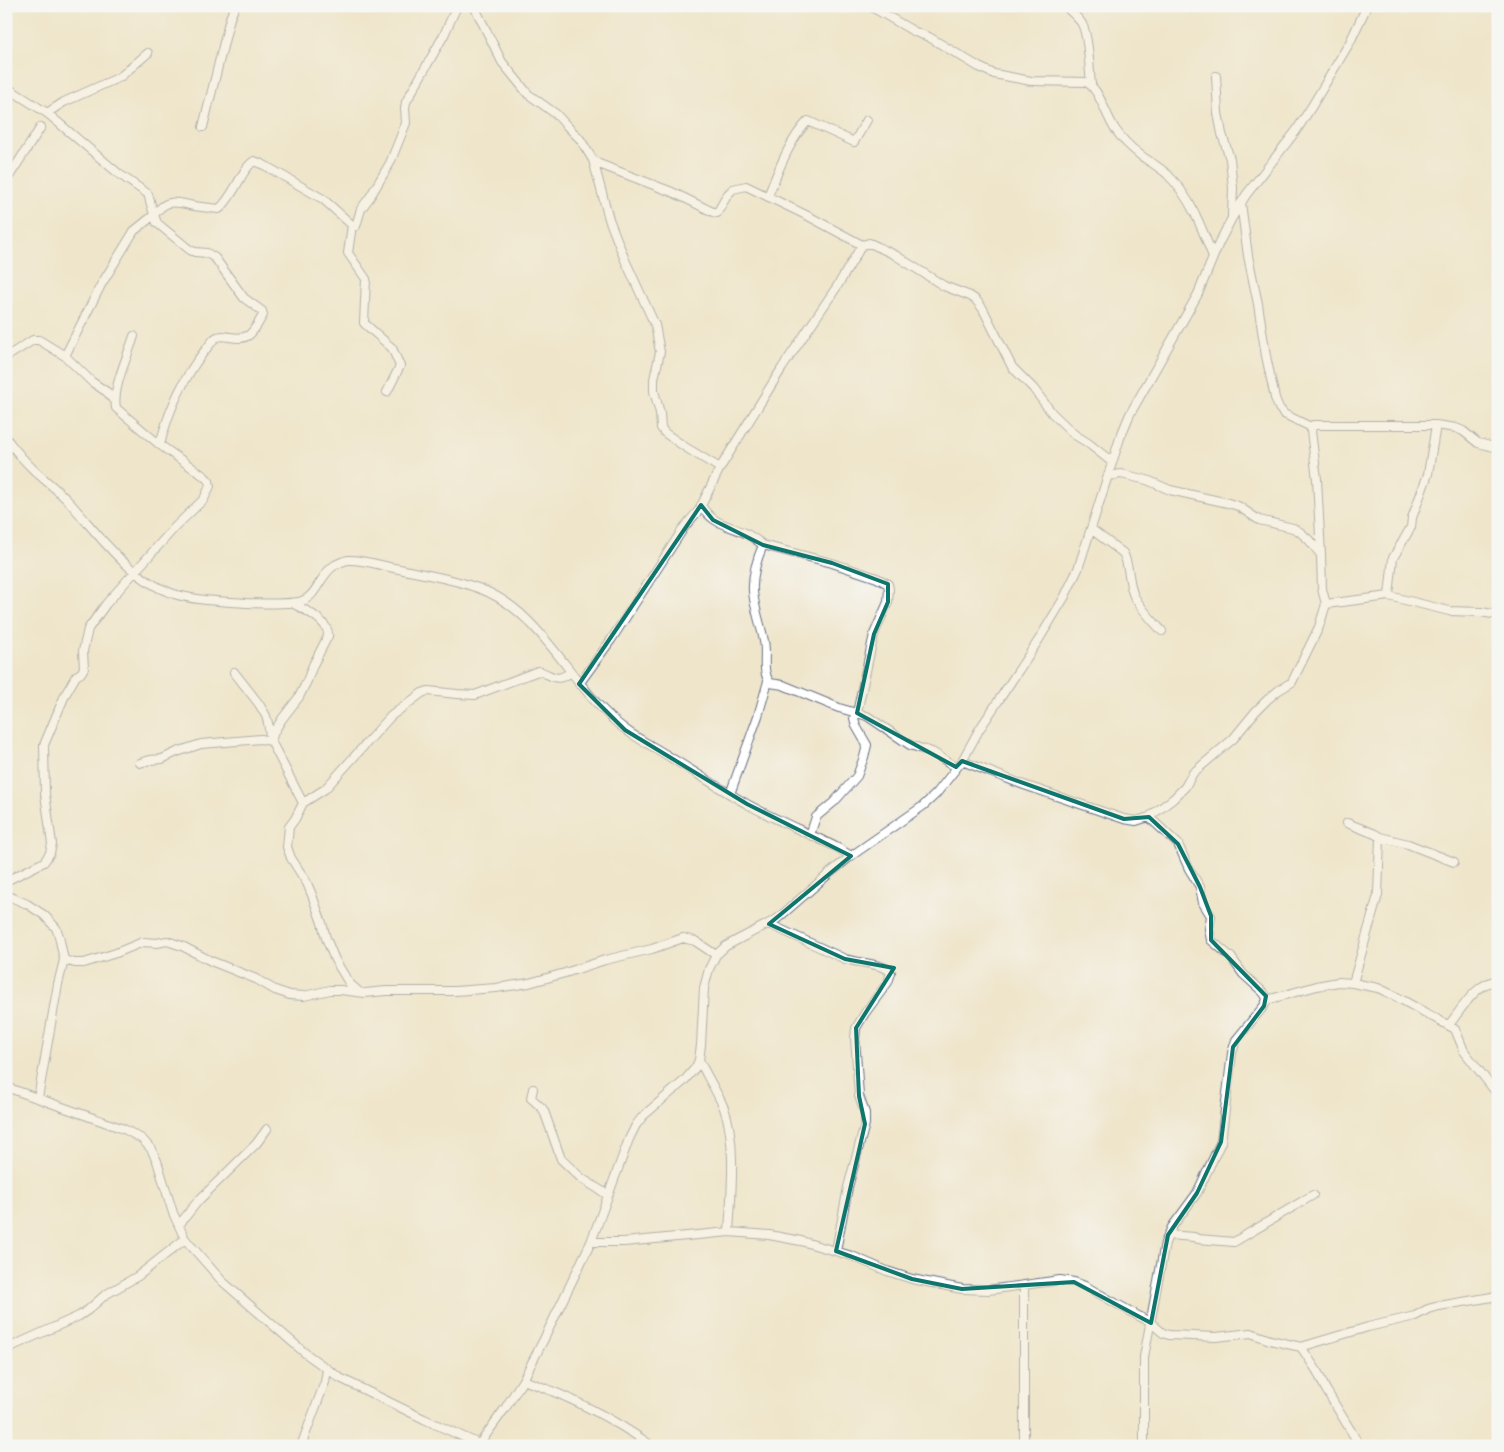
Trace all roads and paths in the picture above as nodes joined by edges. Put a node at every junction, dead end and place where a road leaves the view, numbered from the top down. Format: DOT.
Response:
graph roads {
  1 [pos="235,6"];
  2 [pos="457,6"];
  3 [pos="474,6"];
  4 [pos="870,6"];
  5 [pos="1065,6"];
  6 [pos="1367,6"];
  7 [pos="148,53"];
  8 [pos="1216,76"];
  9 [pos="1091,84"];
  10 [pos="6,87"];
  11 [pos="47,113"];
  12 [pos="867,120"];
  13 [pos="41,127"];
  14 [pos="203,127"];
  15 [pos="593,160"];
  16 [pos="6,181"];
  17 [pos="768,196"];
  18 [pos="1241,203"];
  19 [pos="154,215"];
  20 [pos="1232,218"];
  21 [pos="352,225"];
  22 [pos="862,245"];
  23 [pos="1213,257"];
  24 [pos="134,336"];
  25 [pos="64,356"];
  26 [pos="6,357"];
  27 [pos="388,392"];
  28 [pos="114,401"];
  29 [pos="1436,425"];
  30 [pos="1311,427"];
  31 [pos="6,438"];
  32 [pos="160,445"];
  33 [pos="1498,448"];
  34 [pos="1112,462"];
  35 [pos="720,468"];
  36 [pos="1108,476"];
  37 [pos="702,505"];
  38 [pos="1091,529"];
  39 [pos="763,545"];
  40 [pos="1321,555"];
  41 [pos="136,572"];
  42 [pos="1389,596"];
  43 [pos="292,603"];
  44 [pos="1326,604"];
  45 [pos="1498,616"];
  46 [pos="1162,631"];
  47 [pos="234,672"];
  48 [pos="570,673"];
  49 [pos="768,681"];
  50 [pos="579,684"];
  51 [pos="857,713"];
  52 [pos="271,741"];
  53 [pos="962,761"];
  54 [pos="140,763"];
  55 [pos="956,767"];
  56 [pos="730,794"];
  57 [pos="303,803"];
  58 [pos="1149,817"];
  59 [pos="1347,823"];
  60 [pos="810,834"];
  61 [pos="1380,837"];
  62 [pos="851,856"];
  63 [pos="1454,862"];
  64 [pos="6,881"];
  65 [pos="6,895"];
  66 [pos="769,924"];
  67 [pos="716,955"];
  68 [pos="64,960"];
  69 [pos="1498,981"];
  70 [pos="1353,983"];
  71 [pos="365,993"];
  72 [pos="1267,1000"];
  73 [pos="1449,1025"];
  74 [pos="699,1060"];
  75 [pos="6,1087"];
  76 [pos="533,1089"];
  77 [pos="1498,1095"];
  78 [pos="38,1098"];
  79 [pos="267,1129"];
  80 [pos="608,1195"];
  81 [pos="1313,1195"];
  82 [pos="179,1225"];
  83 [pos="728,1232"];
  84 [pos="1168,1234"];
  85 [pos="185,1239"];
  86 [pos="591,1242"];
  87 [pos="836,1251"];
  88 [pos="1024,1286"];
  89 [pos="1498,1296"];
  90 [pos="1151,1323"];
  91 [pos="1301,1348"];
  92 [pos="6,1349"];
  93 [pos="327,1369"];
  94 [pos="523,1380"];
  95 [pos="478,1445"];
  96 [pos="301,1446"];
  97 [pos="652,1446"];
  98 [pos="1024,1446"];
  99 [pos="1144,1446"];
  100 [pos="1360,1446"];
  1 -- 14 [label="street"];
  2 -- 21 [label="street"];
  3 -- 15 [label="street"];
  4 -- 9 [label="street"];
  5 -- 9 [label="street"];
  6 -- 18 [label="street"];
  7 -- 11 [label="street"];
  8 -- 20 [label="street"];
  9 -- 23 [label="street"];
  10 -- 11 [label="street"];
  11 -- 19 [label="street"];
  12 -- 17 [label="street"];
  13 -- 16 [label="street"];
  15 -- 17 [label="street"];
  15 -- 35 [label="street"];
  17 -- 22 [label="street"];
  18 -- 20 [label="street"];
  18 -- 30 [label="street"];
  19 -- 21 [label="street"];
  19 -- 25 [label="street"];
  19 -- 32 [label="street"];
  20 -- 23 [label="street"];
  21 -- 27 [label="street"];
  22 -- 34 [label="street"];
  22 -- 35 [label="street"];
  23 -- 34 [label="street"];
  24 -- 28 [label="street"];
  25 -- 26 [label="street"];
  25 -- 28 [label="street"];
  28 -- 32 [label="street"];
  29 -- 30 [label="street"];
  29 -- 33 [label="street"];
  29 -- 42 [label="street"];
  30 -- 40 [label="street"];
  31 -- 41 [label="street"];
  32 -- 41 [label="street"];
  34 -- 36 [label="street"];
  35 -- 37 [label="street"];
  36 -- 38 [label="street"];
  36 -- 40 [label="street"];
  37 -- 39 [label="street"];
  37 -- 50 [label="street"];
  38 -- 46 [label="street"];
  38 -- 53 [label="street"];
  39 -- 49 [label="street"];
  39 -- 51 [label="street"];
  40 -- 44 [label="street"];
  41 -- 43 [label="street"];
  41 -- 64 [label="street"];
  42 -- 44 [label="street"];
  42 -- 45 [label="street"];
  43 -- 48 [label="street"];
  43 -- 52 [label="street"];
  44 -- 58 [label="street"];
  47 -- 52 [label="street"];
  48 -- 50 [label="street"];
  48 -- 57 [label="street"];
  49 -- 51 [label="street"];
  49 -- 56 [label="street"];
  50 -- 56 [label="street"];
  51 -- 55 [label="street"];
  51 -- 60 [label="street"];
  52 -- 54 [label="street"];
  52 -- 57 [label="street"];
  53 -- 55 [label="street"];
  53 -- 58 [label="street"];
  55 -- 62 [label="street"];
  56 -- 60 [label="street"];
  57 -- 71 [label="street"];
  58 -- 72 [label="street"];
  59 -- 61 [label="street"];
  60 -- 62 [label="street"];
  61 -- 63 [label="street"];
  61 -- 70 [label="street"];
  62 -- 66 [label="street"];
  65 -- 68 [label="street"];
  66 -- 67 [label="street"];
  66 -- 87 [label="street"];
  67 -- 71 [label="street"];
  67 -- 74 [label="street"];
  68 -- 71 [label="street"];
  68 -- 78 [label="street"];
  69 -- 73 [label="street"];
  70 -- 72 [label="street"];
  70 -- 73 [label="street"];
  72 -- 84 [label="street"];
  73 -- 77 [label="street"];
  74 -- 80 [label="street"];
  74 -- 83 [label="street"];
  75 -- 78 [label="street"];
  76 -- 80 [label="street"];
  78 -- 82 [label="street"];
  79 -- 82 [label="street"];
  80 -- 86 [label="street"];
  81 -- 84 [label="street"];
  82 -- 85 [label="street"];
  83 -- 86 [label="street"];
  83 -- 87 [label="street"];
  84 -- 90 [label="street"];
  85 -- 92 [label="street"];
  85 -- 93 [label="street"];
  86 -- 94 [label="street"];
  87 -- 88 [label="street"];
  88 -- 90 [label="street"];
  88 -- 98 [label="street"];
  89 -- 91 [label="street"];
  90 -- 91 [label="street"];
  90 -- 99 [label="street"];
  91 -- 100 [label="street"];
  93 -- 95 [label="street"];
  93 -- 96 [label="street"];
  94 -- 95 [label="street"];
  94 -- 97 [label="street"];
}
